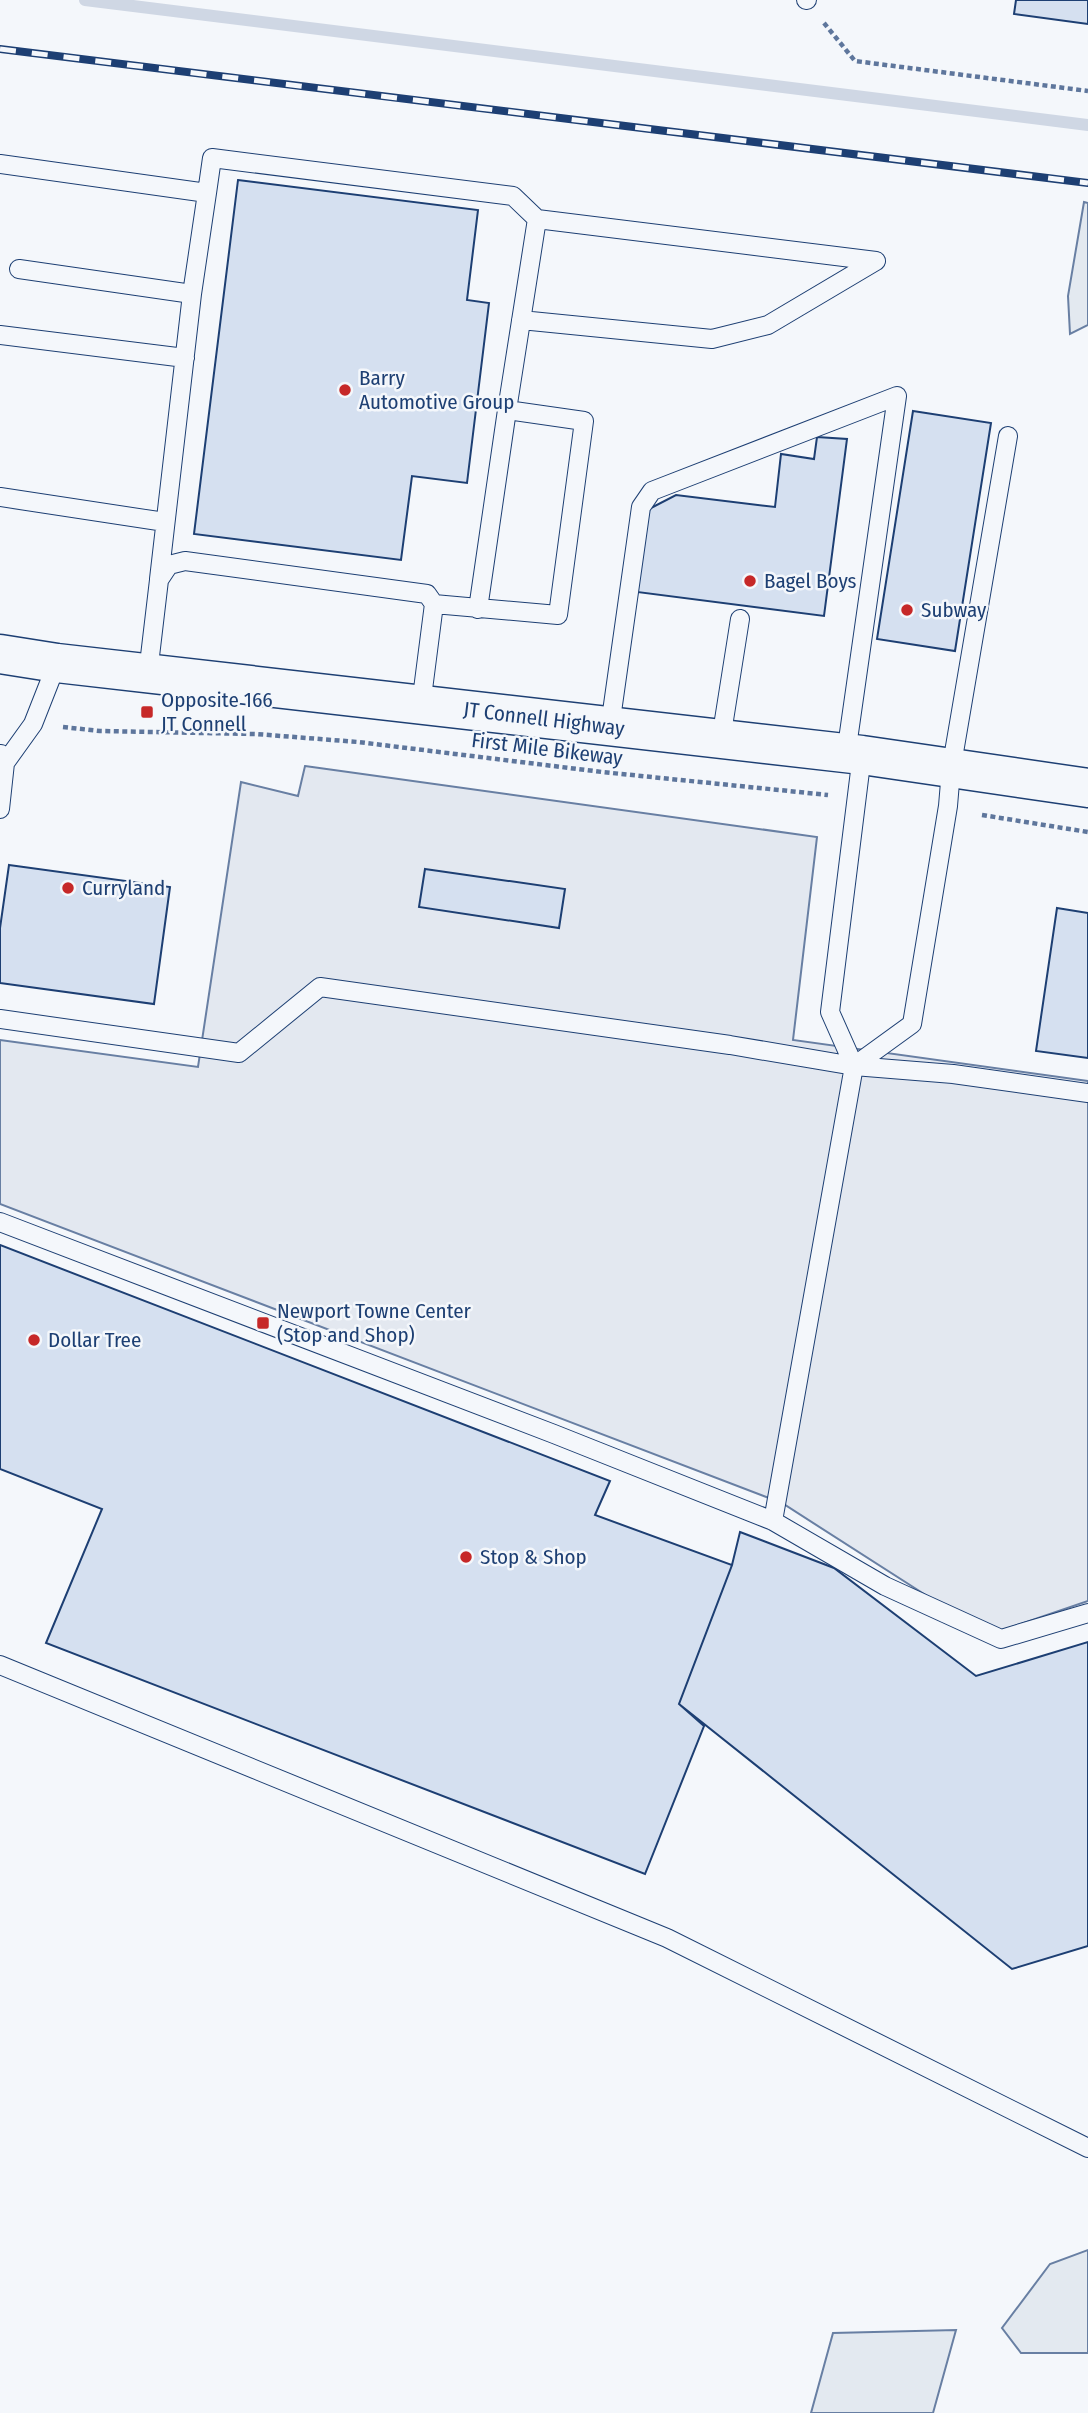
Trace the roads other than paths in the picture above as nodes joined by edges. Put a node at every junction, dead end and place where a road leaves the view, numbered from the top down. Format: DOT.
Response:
graph roads {
  1 [pos="0,164"];
  2 [pos="207,193"];
  3 [pos="537,219"];
  4 [pos="19,269"];
  5 [pos="192,294"];
  6 [pos="521,320"];
  7 [pos="0,335"];
  8 [pos="185,358"];
  9 [pos="506,410"];
  10 [pos="1008,436"];
  11 [pos="0,497"];
  12 [pos="165,522"];
  13 [pos="159,580"];
  14 [pos="434,604"];
  15 [pos="478,609"];
  16 [pos="740,618"];
  17 [pos="0,654"];
  18 [pos="57,663"];
  19 [pos="148,673"];
  20 [pos="421,705"];
  21 [pos="610,726"];
  22 [pos="721,739"];
  23 [pos="854,755"];
  24 [pos="2,757"];
  25 [pos="950,788"];
  26 [pos="1088,788"];
  27 [pos="0,809"];
  28 [pos="0,1019"];
  29 [pos="853,1066"];
  30 [pos="1088,1093"];
  31 [pos="0,1222"];
  32 [pos="772,1521"];
  33 [pos="1088,1613"];
  34 [pos="0,1665"];
  35 [pos="1088,2148"];
  1 -- 2 [label="lane"];
  2 -- 3 [label="lane"];
  2 -- 5 [label="lane"];
  3 -- 6 [label="lane"];
  3 -- 6 [label="lane"];
  4 -- 5 [label="lane"];
  5 -- 8 [label="lane"];
  6 -- 9 [label="lane"];
  7 -- 8 [label="lane"];
  8 -- 12 [label="lane"];
  9 -- 15 [label="lane"];
  9 -- 15 [label="lane"];
  10 -- 25 [label="lane"];
  11 -- 12 [label="lane"];
  12 -- 13 [label="lane"];
  13 -- 14 [label="lane"];
  13 -- 19 [label="lane"];
  14 -- 15 [label="lane"];
  14 -- 20 [label="lane"];
  16 -- 22 [label="lane"];
  17 -- 18 [label="highway, JT Connell Highway"];
  18 -- 19 [label="highway, JT Connell Highway"];
  18 -- 24 [label="lane"];
  19 -- 20 [label="highway, JT Connell Highway"];
  20 -- 21 [label="highway, JT Connell Highway"];
  21 -- 22 [label="highway, JT Connell Highway"];
  21 -- 23 [label="lane"];
  22 -- 23 [label="highway, JT Connell Highway"];
  23 -- 25 [label="highway, JT Connell Highway"];
  23 -- 29 [label="lane"];
  24 -- 27 [label="lane"];
  25 -- 26 [label="highway, JT Connell Highway"];
  25 -- 29 [label="lane"];
  28 -- 29 [label="lane"];
  29 -- 30 [label="lane"];
  29 -- 32 [label="lane"];
  31 -- 32 [label="lane"];
  32 -- 33 [label="lane"];
  34 -- 35 [label="lane"];
}
